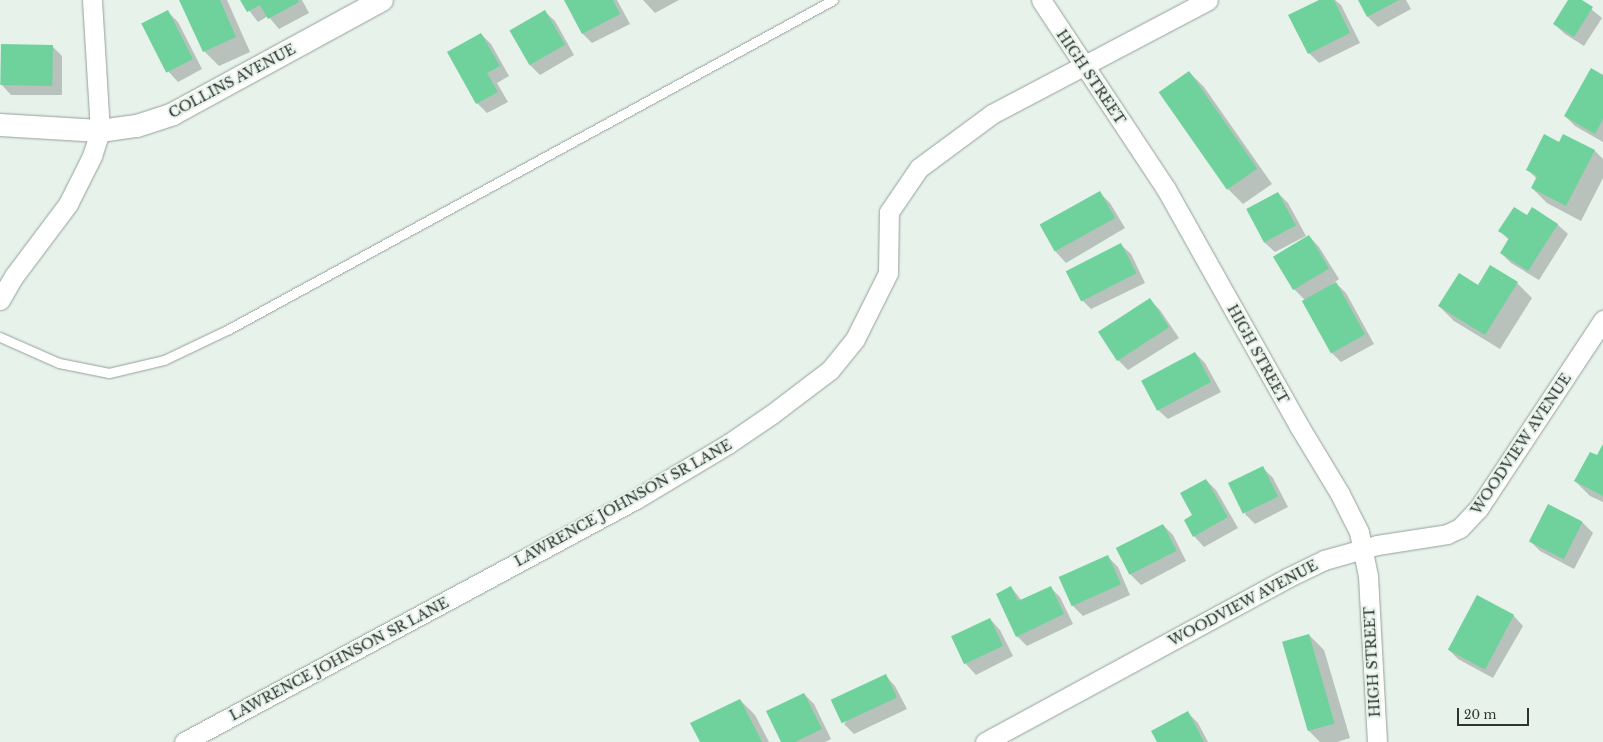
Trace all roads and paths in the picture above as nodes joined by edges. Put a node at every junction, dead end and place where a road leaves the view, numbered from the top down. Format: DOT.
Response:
graph roads {
  1 [pos="92,0"];
  2 [pos="382,0"];
  3 [pos="833,0"];
  4 [pos="1041,0"];
  5 [pos="1208,0"];
  6 [pos="1083,66"];
  7 [pos="0,125"];
  8 [pos="100,131"];
  9 [pos="0,300"];
  10 [pos="1603,320"];
  11 [pos="0,337"];
  12 [pos="1364,548"];
  13 [pos="184,742"];
  14 [pos="985,742"];
  15 [pos="1377,742"];
  1 -- 8 [label="street"];
  2 -- 8 [label="street, COLLINS AVENUE"];
  3 -- 11 [label="lane"];
  4 -- 6 [label="street, HIGH STREET"];
  5 -- 6 [label="street, LAWRENCE JOHNSON SR LANE"];
  6 -- 12 [label="street, HIGH STREET"];
  6 -- 13 [label="street, LAWRENCE JOHNSON SR LANE"];
  7 -- 8 [label="street, COLLINS AVENUE"];
  8 -- 9 [label="street"];
  10 -- 12 [label="street, WOODVIEW AVENUE"];
  12 -- 14 [label="street, WOODVIEW AVENUE"];
  12 -- 15 [label="street, HIGH STREET"];
}
